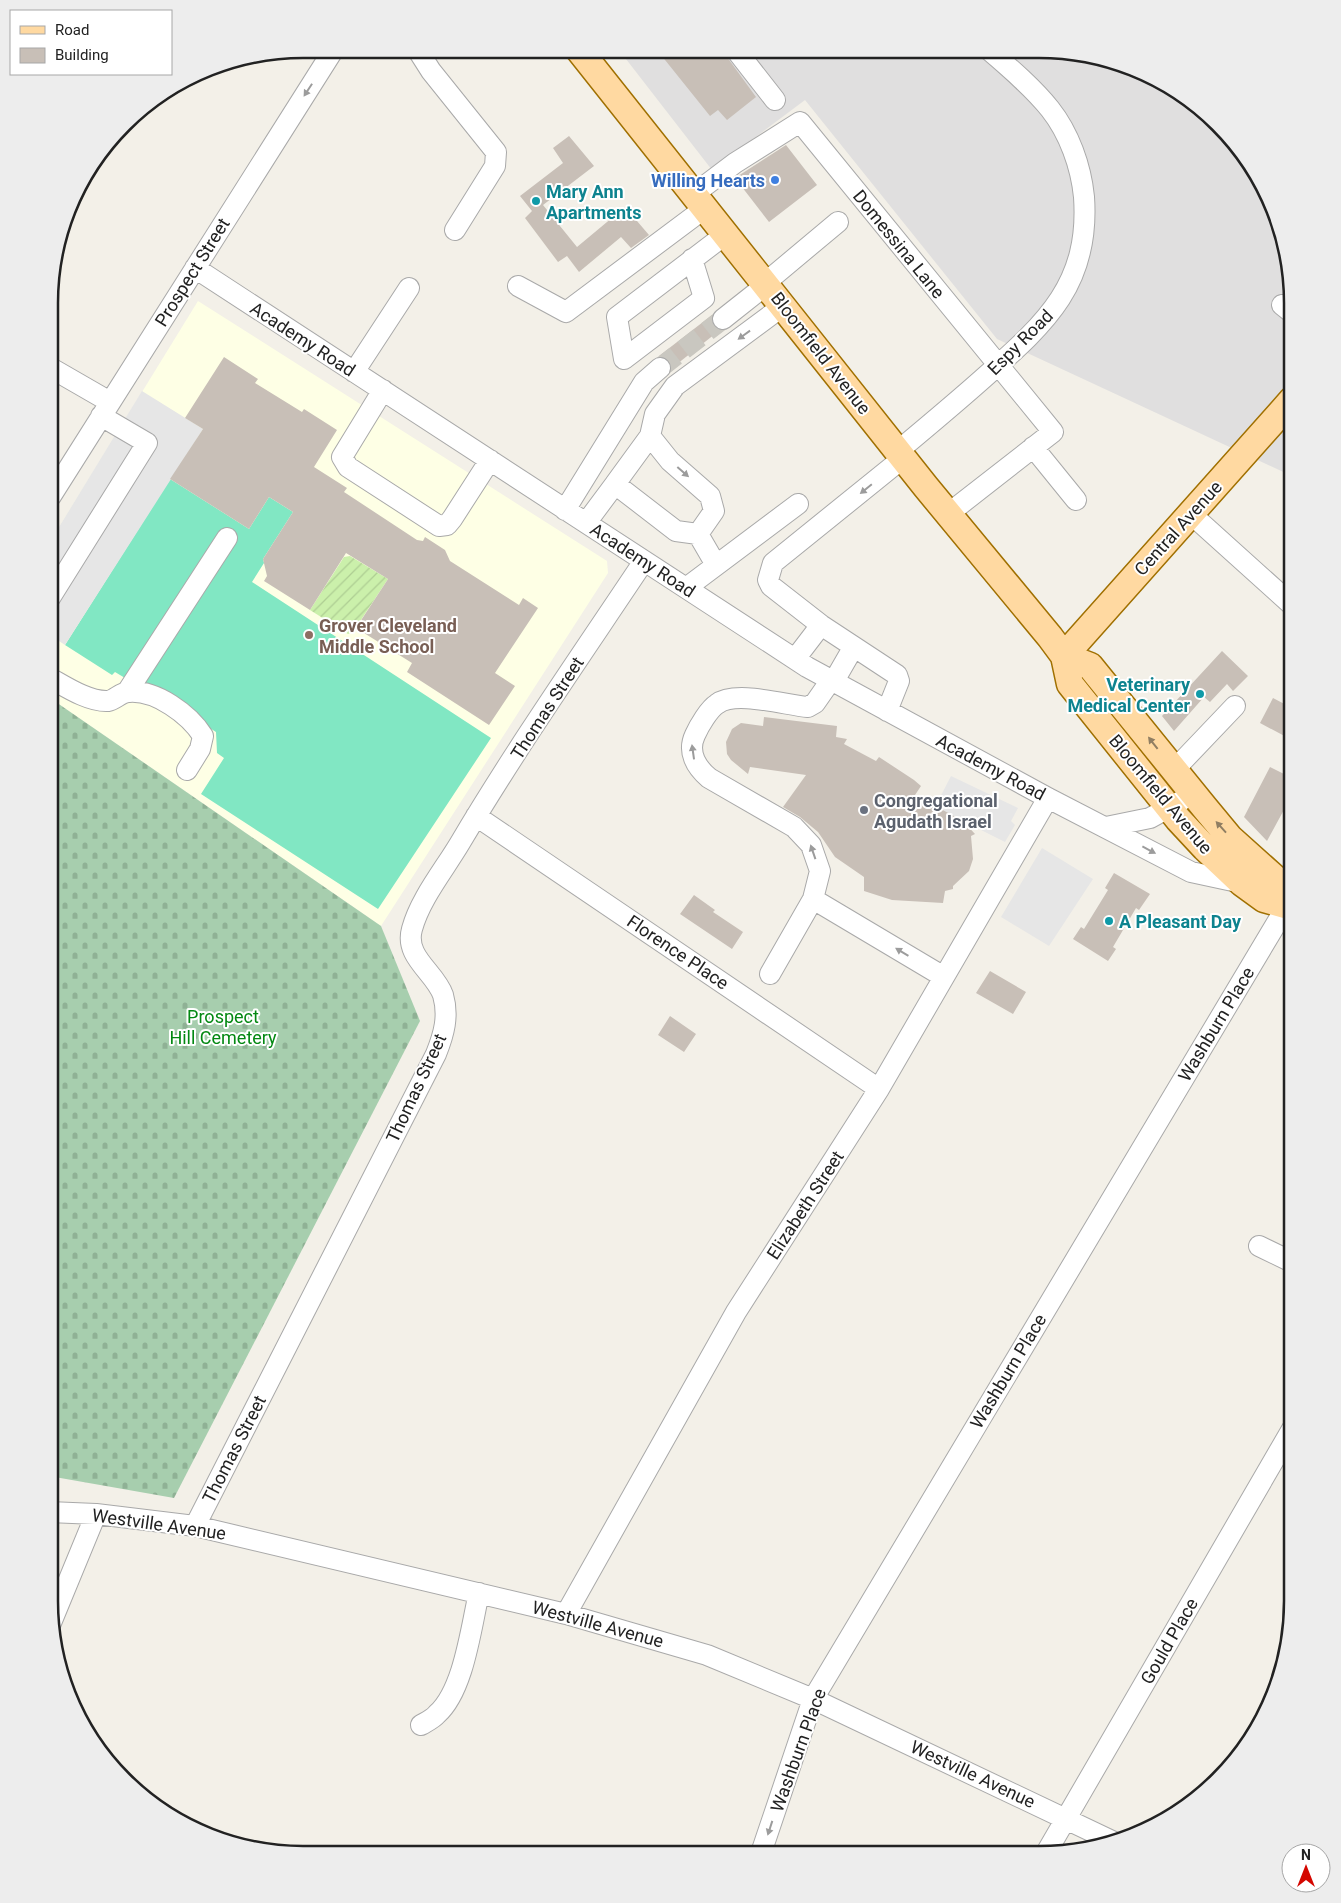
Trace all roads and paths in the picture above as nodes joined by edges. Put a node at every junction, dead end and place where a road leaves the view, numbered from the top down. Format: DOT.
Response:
graph roads {
  1 [pos="328,58"];
  2 [pos="422,58"];
  3 [pos="586,58"];
  4 [pos="742,58"];
  5 [pos="998,58"];
  6 [pos="775,100"];
  7 [pos="699,201"];
  8 [pos="838,222"];
  9 [pos="455,230"];
  10 [pos="726,234"];
  11 [pos="692,259"];
  12 [pos="194,268"];
  13 [pos="765,284"];
  14 [pos="518,286"];
  15 [pos="409,288"];
  16 [pos="783,306"];
  17 [pos="723,319"];
  18 [pos="998,365"];
  19 [pos="660,368"];
  20 [pos="354,372"];
  21 [pos="58,373"];
  22 [pos="382,390"];
  23 [pos="106,409"];
  24 [pos="1284,409"];
  25 [pos="650,436"];
  26 [pos="1032,448"];
  27 [pos="900,454"];
  28 [pos="490,460"];
  29 [pos="616,484"];
  30 [pos="58,485"];
  31 [pos="1076,500"];
  32 [pos="798,504"];
  33 [pos="565,510"];
  34 [pos="948,514"];
  35 [pos="1191,514"];
  36 [pos="586,523"];
  37 [pos="698,534"];
  38 [pos="227,538"];
  39 [pos="644,561"];
  40 [pos="716,566"];
  41 [pos="58,585"];
  42 [pos="686,588"];
  43 [pos="1284,598"];
  44 [pos="821,626"];
  45 [pos="853,648"];
  46 [pos="1064,656"];
  47 [pos="795,659"];
  48 [pos="832,681"];
  49 [pos="58,683"];
  50 [pos="127,692"];
  51 [pos="1236,706"];
  52 [pos="888,711"];
  53 [pos="187,770"];
  54 [pos="1174,770"];
  55 [pos="1194,795"];
  56 [pos="1048,798"];
  57 [pos="1169,808"];
  58 [pos="476,816"];
  59 [pos="1106,827"];
  60 [pos="1242,883"];
  61 [pos="1284,894"];
  62 [pos="813,899"];
  63 [pos="1284,904"];
  64 [pos="1284,915"];
  65 [pos="770,974"];
  66 [pos="944,977"];
  67 [pos="879,1089"];
  68 [pos="1259,1246"];
  69 [pos="1284,1258"];
  70 [pos="1284,1443"];
  71 [pos="58,1512"];
  72 [pos="96,1514"];
  73 [pos="195,1526"];
  74 [pos="479,1593"];
  75 [pos="58,1606"];
  76 [pos="566,1614"];
  77 [pos="812,1699"];
  78 [pos="421,1725"];
  79 [pos="1066,1818"];
  80 [pos="1103,1837"];
  81 [pos="1050,1845"];
  82 [pos="764,1846"];
  1 -- 12 [label="street, Prospect Street, one-way"];
  2 -- 9 [label="street"];
  3 -- 7 [label="main road, Bloomfield Avenue"];
  4 -- 6 [label="street"];
  5 -- 18 [label="street, Espy Road"];
  7 -- 10 [label="main road, Bloomfield Avenue"];
  7 -- 14 [label="street"];
  7 -- 18 [label="street, Domessina Lane"];
  8 -- 13 [label="street"];
  10 -- 11 [label="street"];
  10 -- 13 [label="main road, Bloomfield Avenue"];
  11 -- 11 [label="street"];
  12 -- 20 [label="street, Academy Road"];
  12 -- 23 [label="street, Prospect Street"];
  13 -- 16 [label="main road, Bloomfield Avenue"];
  13 -- 17 [label="street"];
  15 -- 20 [label="street"];
  16 -- 25 [label="street, one-way"];
  16 -- 27 [label="main road, Bloomfield Avenue"];
  18 -- 26 [label="street, Domessina Lane"];
  18 -- 27 [label="street, Espy Road"];
  19 -- 33 [label="street"];
  20 -- 22 [label="street, Academy Road"];
  21 -- 23 [label="street"];
  22 -- 28 [label="street, Academy Road"];
  22 -- 28 [label="street"];
  23 -- 30 [label="street, Prospect Street"];
  23 -- 41 [label="street"];
  24 -- 35 [label="main road, Central Avenue"];
  25 -- 29 [label="street"];
  25 -- 37 [label="street, one-way"];
  26 -- 31 [label="street"];
  26 -- 34 [label="street"];
  27 -- 34 [label="main road, Bloomfield Avenue"];
  27 -- 44 [label="street, Espy Road, one-way"];
  28 -- 33 [label="street, Academy Road"];
  29 -- 36 [label="street"];
  29 -- 37 [label="street"];
  32 -- 40 [label="street"];
  33 -- 36 [label="street, Academy Road"];
  34 -- 46 [label="main road, Bloomfield Avenue"];
  35 -- 43 [label="street"];
  35 -- 46 [label="main road, Central Avenue"];
  36 -- 39 [label="street, Academy Road"];
  37 -- 40 [label="street"];
  38 -- 50 [label="street"];
  39 -- 42 [label="street, Academy Road"];
  39 -- 58 [label="street, Thomas Street"];
  40 -- 42 [label="street"];
  42 -- 47 [label="street, Academy Road"];
  44 -- 45 [label="street"];
  44 -- 47 [label="street"];
  45 -- 48 [label="street"];
  45 -- 52 [label="street"];
  54 -- 46 [label="main road, Bloomfield Avenue, one-way"];
  46 -- 57 [label="main road, Bloomfield Avenue"];
  47 -- 48 [label="street, Academy Road"];
  48 -- 52 [label="street, Academy Road"];
  62 -- 48 [label="street, one-way"];
  49 -- 50 [label="street"];
  50 -- 53 [label="street"];
  51 -- 54 [label="street"];
  52 -- 56 [label="street, Academy Road"];
  54 -- 55 [label="main road, Bloomfield Avenue"];
  55 -- 57 [label="street"];
  61 -- 55 [label="main road, Bloomfield Avenue, one-way"];
  56 -- 59 [label="street, Academy Road"];
  56 -- 66 [label="street, Elizabeth Street"];
  57 -- 59 [label="street"];
  57 -- 60 [label="main road, Bloomfield Avenue"];
  58 -- 67 [label="street, Florence Place"];
  58 -- 73 [label="street, Thomas Street"];
  59 -- 60 [label="street, Academy Road, one-way"];
  60 -- 63 [label="main road, Bloomfield Avenue"];
  62 -- 65 [label="street"];
  66 -- 62 [label="street, one-way"];
  64 -- 77 [label="street, Washburn Place"];
  66 -- 67 [label="street, Elizabeth Street"];
  67 -- 76 [label="street, Elizabeth Street"];
  68 -- 69 [label="street"];
  70 -- 79 [label="street, Gould Place"];
  71 -- 72 [label="street, Westville Avenue"];
  72 -- 73 [label="street, Westville Avenue"];
  72 -- 75 [label="street"];
  73 -- 74 [label="street, Westville Avenue"];
  74 -- 76 [label="street, Westville Avenue"];
  74 -- 78 [label="street"];
  76 -- 77 [label="street, Westville Avenue"];
  77 -- 79 [label="street, Westville Avenue"];
  77 -- 82 [label="street, Washburn Place, one-way"];
  79 -- 80 [label="street, Westville Avenue"];
  79 -- 81 [label="street, Gould Place"];
}
